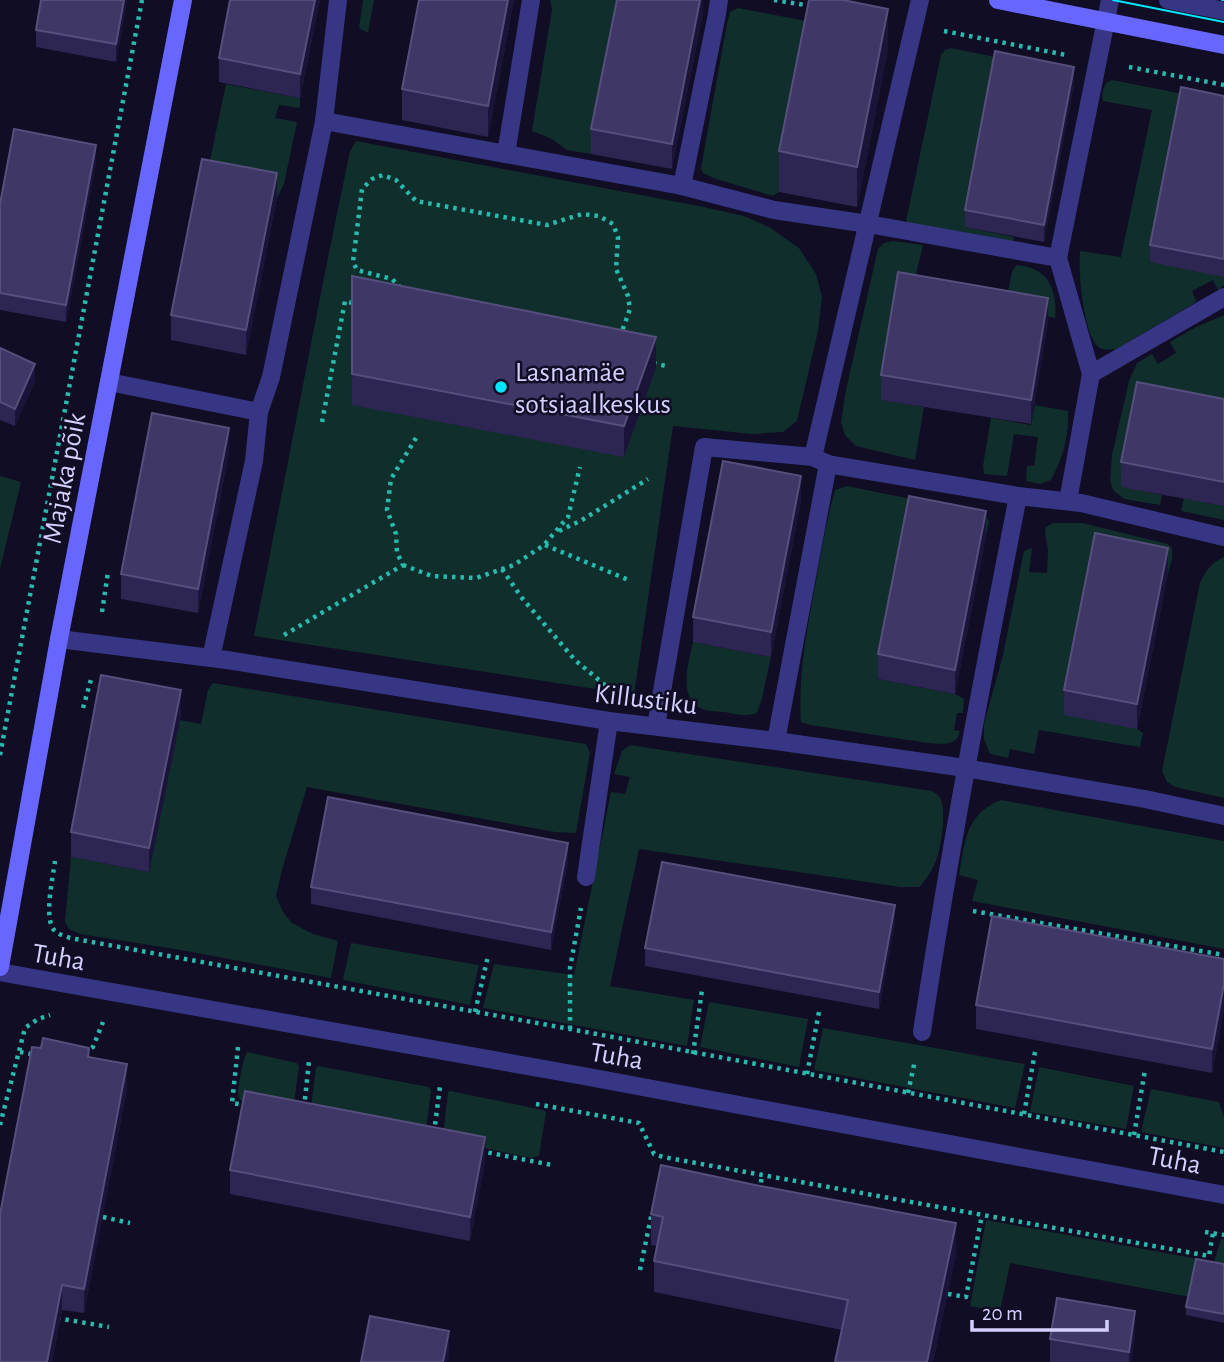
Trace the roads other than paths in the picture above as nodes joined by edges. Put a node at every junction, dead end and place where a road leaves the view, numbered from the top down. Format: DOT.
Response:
graph roads {
  1 [pos="183,0"];
  2 [pos="338,0"];
  3 [pos="531,0"];
  4 [pos="719,0"];
  5 [pos="920,0"];
  6 [pos="998,0"];
  7 [pos="1110,0"];
  8 [pos="1168,0"];
  9 [pos="1224,11"];
  10 [pos="1105,22"];
  11 [pos="1224,45"];
  12 [pos="324,121"];
  13 [pos="506,154"];
  14 [pos="682,186"];
  15 [pos="868,224"];
  16 [pos="1058,258"];
  17 [pos="1224,297"];
  18 [pos="1091,374"];
  19 [pos="109,382"];
  20 [pos="259,412"];
  21 [pos="820,461"];
  22 [pos="1018,496"];
  23 [pos="1068,501"];
  24 [pos="1224,537"];
  25 [pos="59,639"];
  26 [pos="212,658"];
  27 [pos="609,721"];
  28 [pos="651,726"];
  29 [pos="776,741"];
  30 [pos="965,768"];
  31 [pos="1224,816"];
  32 [pos="586,877"];
  33 [pos="0,970"];
  34 [pos="922,1032"];
  35 [pos="1224,1195"];
  1 -- 19 [label="street, Majaka põik"];
  2 -- 12 [label="street"];
  3 -- 13 [label="street"];
  4 -- 14 [label="street"];
  5 -- 15 [label="street"];
  6 -- 10 [label="street"];
  7 -- 10 [label="street"];
  8 -- 9 [label="street"];
  10 -- 11 [label="street"];
  10 -- 16 [label="street"];
  12 -- 13 [label="street"];
  12 -- 20 [label="street"];
  13 -- 14 [label="street"];
  14 -- 15 [label="street"];
  15 -- 16 [label="street"];
  15 -- 21 [label="street"];
  16 -- 18 [label="street"];
  17 -- 18 [label="street"];
  18 -- 23 [label="street"];
  19 -- 20 [label="street"];
  19 -- 25 [label="street, Majaka põik"];
  20 -- 26 [label="street"];
  21 -- 22 [label="street"];
  21 -- 28 [label="street"];
  21 -- 29 [label="street"];
  22 -- 23 [label="street"];
  22 -- 30 [label="street"];
  23 -- 24 [label="street"];
  25 -- 26 [label="street, Killustiku"];
  25 -- 33 [label="street, Majaka põik"];
  26 -- 27 [label="street, Killustiku"];
  27 -- 28 [label="street, Killustiku"];
  27 -- 32 [label="street"];
  28 -- 29 [label="street, Killustiku"];
  29 -- 30 [label="street, Killustiku"];
  30 -- 31 [label="street, Killustiku"];
  30 -- 34 [label="street"];
  33 -- 35 [label="street, Tuha"];
}
